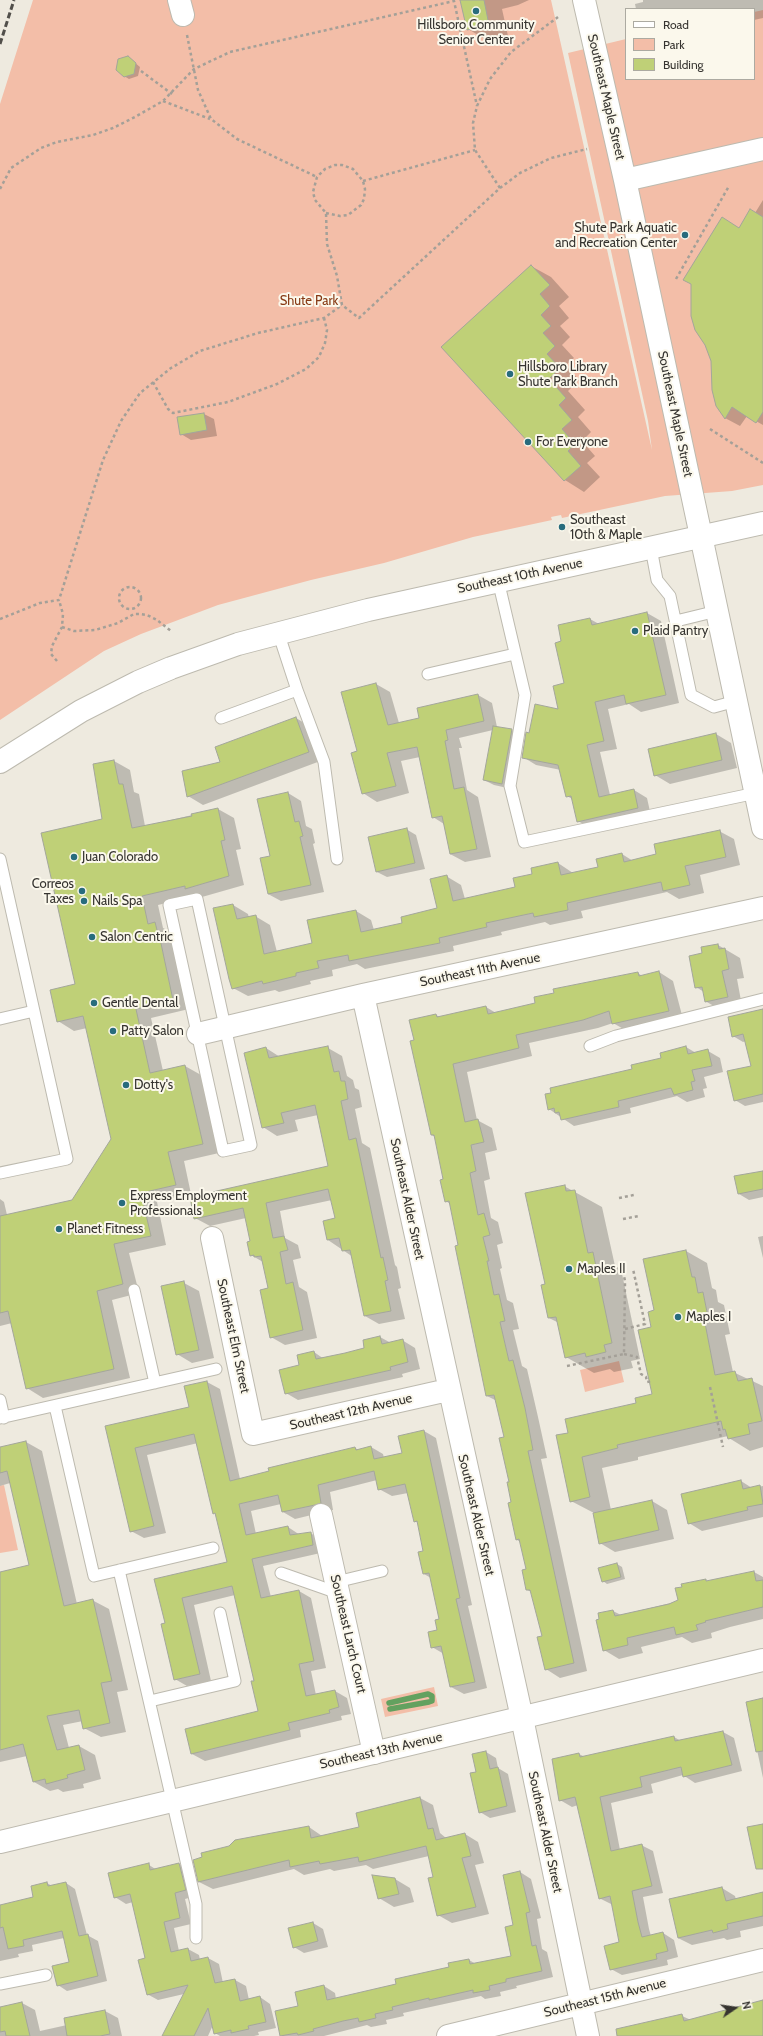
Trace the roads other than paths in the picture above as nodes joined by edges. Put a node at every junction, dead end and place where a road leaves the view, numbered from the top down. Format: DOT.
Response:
graph roads {
  1 [pos="584,0"];
  2 [pos="763,150"];
  3 [pos="625,180"];
  4 [pos="763,523"];
  5 [pos="701,536"];
  6 [pos="651,548"];
  7 [pos="498,580"];
  8 [pos="717,611"];
  9 [pos="676,621"];
  10 [pos="278,632"];
  11 [pos="515,654"];
  12 [pos="428,674"];
  13 [pos="297,690"];
  14 [pos="736,701"];
  15 [pos="221,718"];
  16 [pos="0,762"];
  17 [pos="756,793"];
  18 [pos="763,828"];
  19 [pos="0,859"];
  20 [pos="337,859"];
  21 [pos="763,908"];
  22 [pos="363,995"];
  23 [pos="763,999"];
  24 [pos="34,1011"];
  25 [pos="0,1019"];
  26 [pos="226,1027"];
  27 [pos="198,1034"];
  28 [pos="590,1046"];
  29 [pos="0,1173"];
  30 [pos="212,1238"];
  31 [pos="134,1290"];
  32 [pos="216,1369"];
  33 [pos="155,1383"];
  34 [pos="448,1390"];
  35 [pos="0,1400"];
  36 [pos="55,1406"];
  37 [pos="2,1418"];
  38 [pos="253,1434"];
  39 [pos="321,1515"];
  40 [pos="213,1548"];
  41 [pos="119,1570"];
  42 [pos="382,1571"];
  43 [pos="281,1573"];
  44 [pos="337,1587"];
  45 [pos="220,1613"];
  46 [pos="763,1660"];
  47 [pos="150,1701"];
  48 [pos="522,1718"];
  49 [pos="374,1753"];
  50 [pos="173,1801"];
  51 [pos="0,1842"];
  52 [pos="196,1938"];
  53 [pos="763,1960"];
  54 [pos="46,1975"];
  55 [pos="0,1984"];
  56 [pos="580,2004"];
  57 [pos="448,2036"];
  58 [pos="588,2036"];
  1 -- 3 [label="street, Southeast Maple Street"];
  2 -- 3 [label="street"];
  3 -- 5 [label="street, Southeast Maple Street"];
  4 -- 5 [label="street, Southeast 10th Avenue"];
  5 -- 6 [label="street, Southeast 10th Avenue"];
  5 -- 8 [label="street, Southeast Maple Street"];
  6 -- 7 [label="street, Southeast 10th Avenue"];
  6 -- 9 [label="lane"];
  7 -- 10 [label="street, Southeast 10th Avenue"];
  7 -- 11 [label="lane"];
  8 -- 9 [label="lane"];
  8 -- 14 [label="street, Southeast Maple Street"];
  9 -- 14 [label="lane"];
  10 -- 13 [label="lane"];
  10 -- 16 [label="street, Southeast 10th Avenue"];
  11 -- 12 [label="lane"];
  11 -- 17 [label="lane"];
  13 -- 15 [label="lane"];
  13 -- 20 [label="lane"];
  14 -- 17 [label="street, Southeast Maple Street"];
  17 -- 18 [label="street, Southeast Maple Street"];
  19 -- 24 [label="lane"];
  21 -- 22 [label="street, Southeast 11th Avenue"];
  22 -- 26 [label="street, Southeast 11th Avenue"];
  22 -- 34 [label="street, Southeast Alder Street"];
  23 -- 28 [label="lane"];
  24 -- 25 [label="lane"];
  24 -- 29 [label="lane"];
  26 -- 27 [label="street, Southeast 11th Avenue"];
  26 -- 27 [label="lane"];
  26 -- 27 [label="lane"];
  30 -- 38 [label="street, Southeast Elm Street"];
  31 -- 33 [label="lane"];
  32 -- 33 [label="lane"];
  33 -- 36 [label="lane"];
  34 -- 38 [label="street, Southeast 12th Avenue"];
  34 -- 48 [label="street, Southeast Alder Street"];
  35 -- 37 [label="lane"];
  36 -- 37 [label="lane"];
  36 -- 41 [label="lane"];
  39 -- 44 [label="street, Southeast Larch Court"];
  40 -- 41 [label="lane"];
  41 -- 47 [label="lane"];
  42 -- 44 [label="lane"];
  43 -- 44 [label="lane"];
  44 -- 49 [label="street, Southeast Larch Court"];
  45 -- 47 [label="lane"];
  46 -- 48 [label="street, Southeast 13th Avenue"];
  47 -- 50 [label="lane"];
  48 -- 49 [label="street, Southeast 13th Avenue"];
  48 -- 56 [label="street, Southeast Alder Street"];
  49 -- 50 [label="street, Southeast 13th Avenue"];
  50 -- 51 [label="street, Southeast 13th Avenue"];
  50 -- 52 [label="lane"];
  53 -- 56 [label="street, Southeast 15th Avenue"];
  54 -- 55 [label="lane"];
  56 -- 57 [label="street, Southeast 15th Avenue"];
  56 -- 58 [label="street, Southeast Alder Street"];
}
